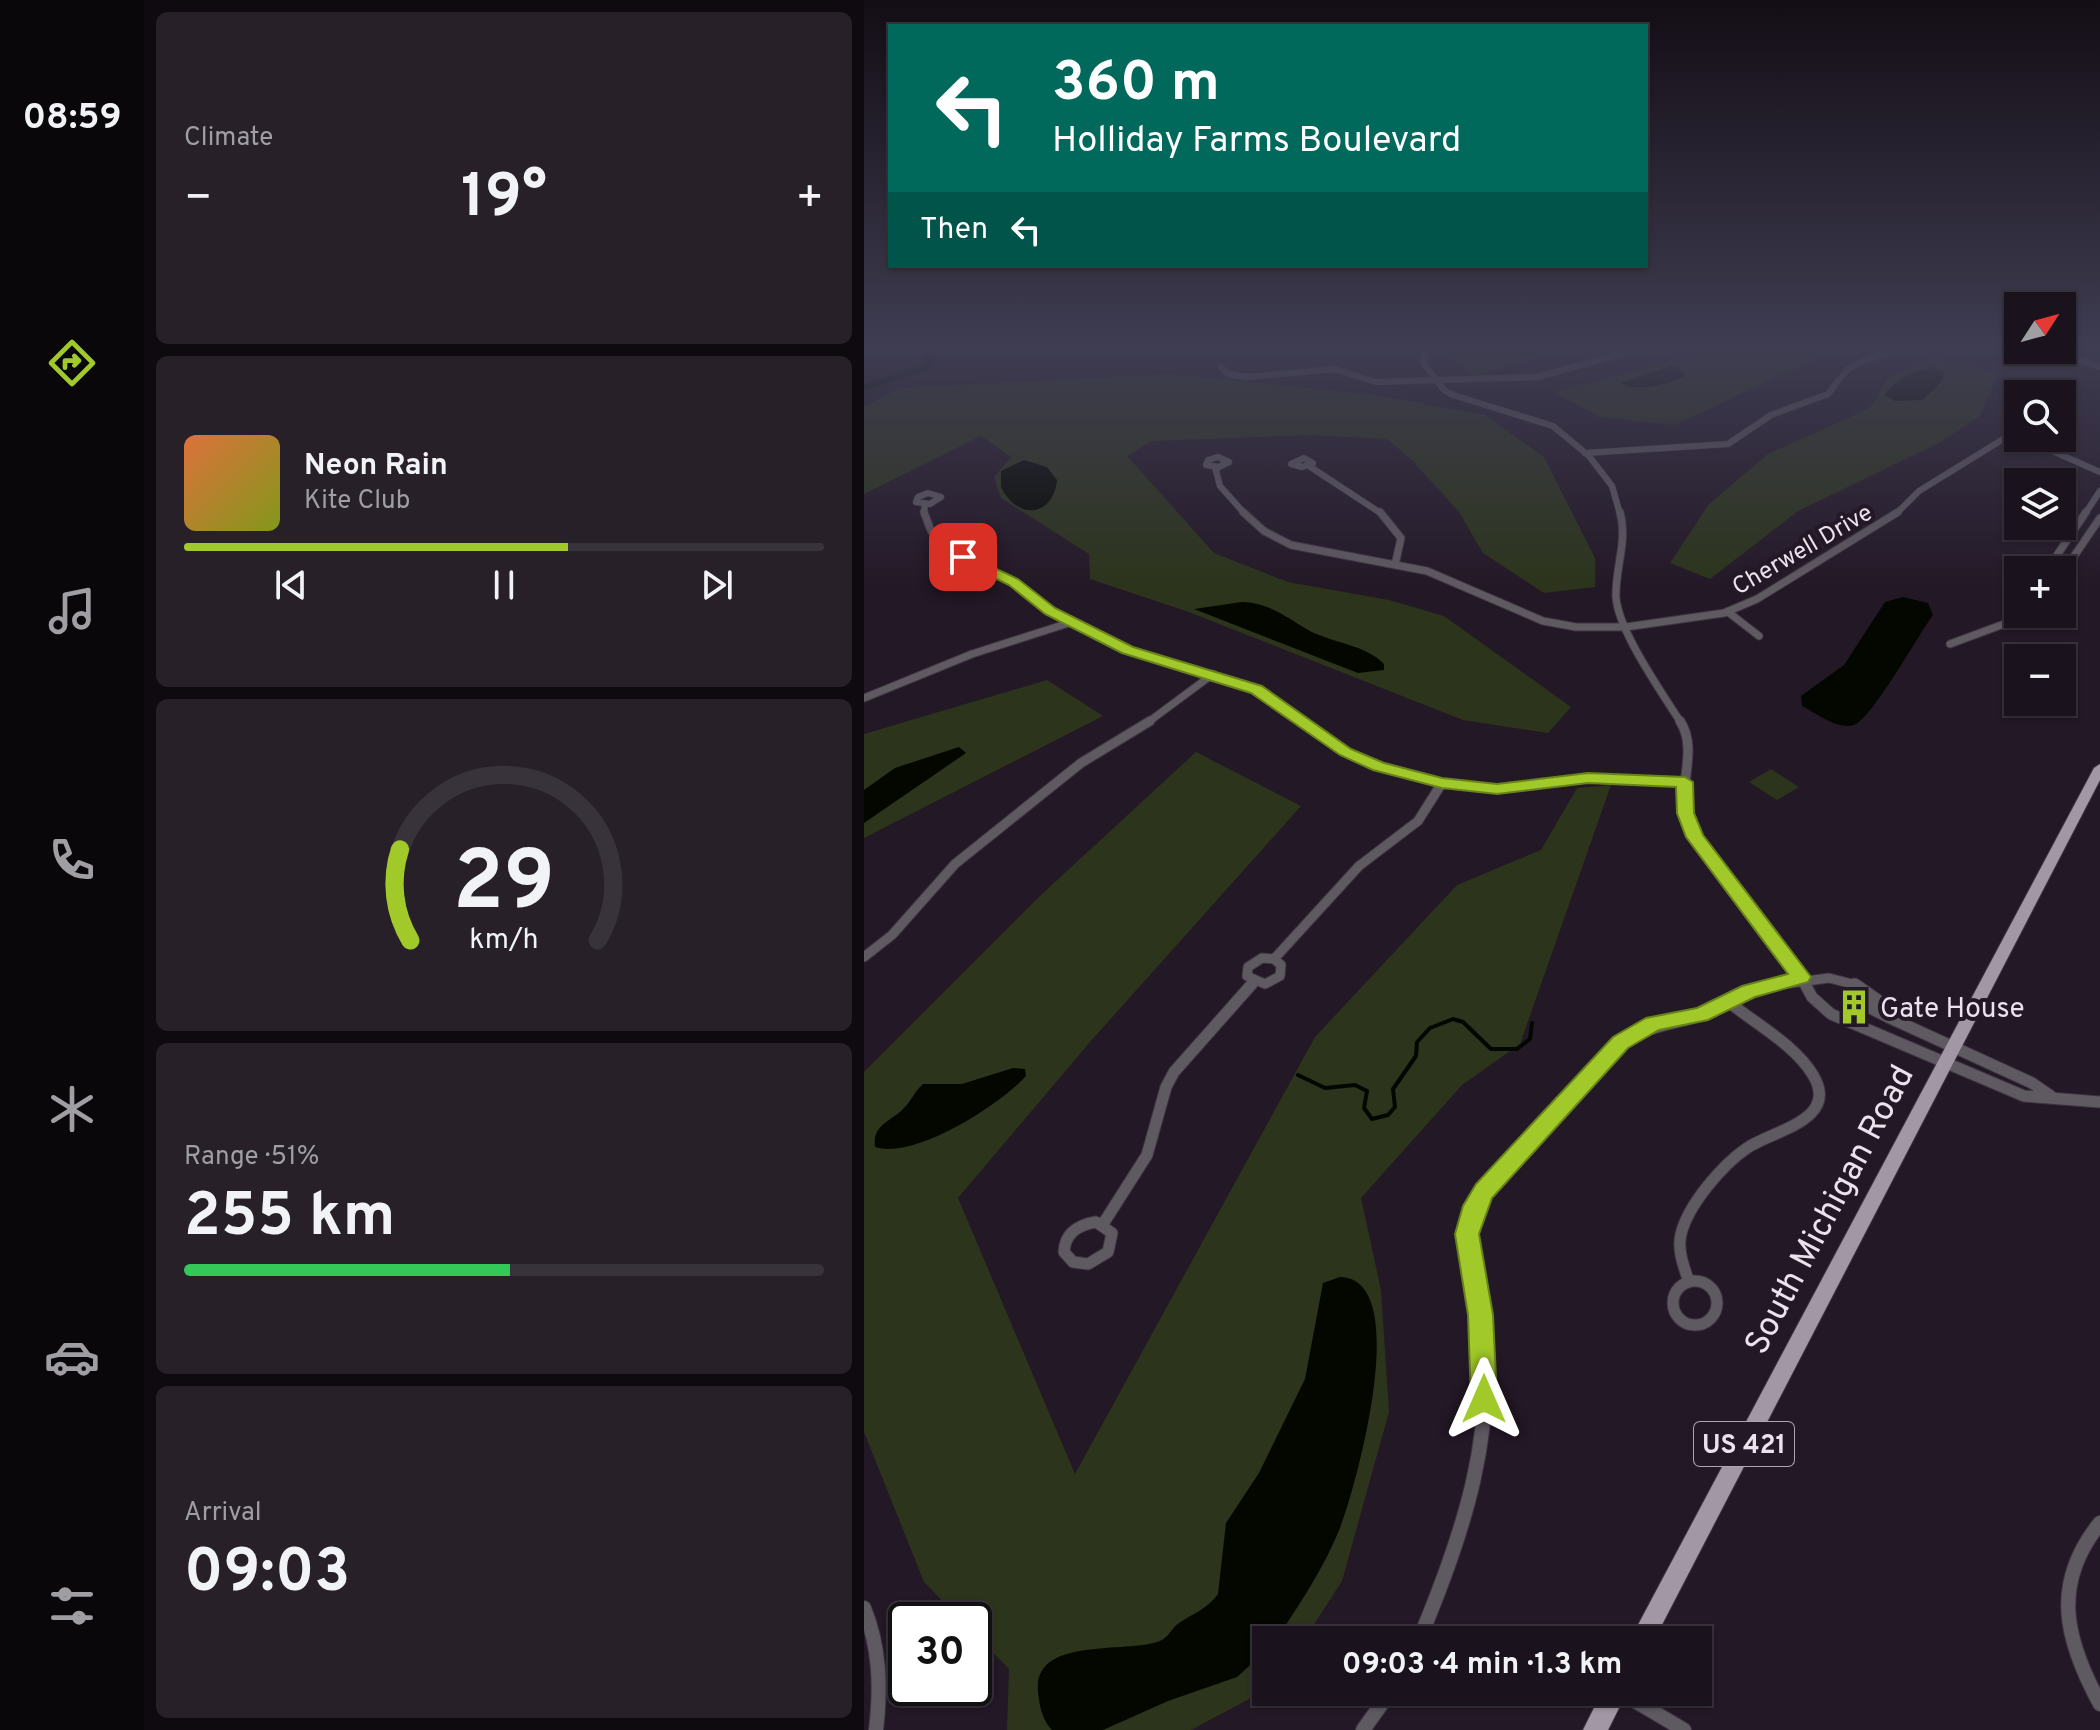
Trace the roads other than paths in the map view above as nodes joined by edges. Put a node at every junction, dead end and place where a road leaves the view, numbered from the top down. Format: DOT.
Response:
graph roads {
  1 [pos="1554,427"];
  2 [pos="1754,427"];
  3 [pos="2004,442"];
  4 [pos="2056,452"];
  5 [pos="1585,453"];
  6 [pos="1309,466"];
  7 [pos="1215,467"];
  8 [pos="2100,472"];
  9 [pos="2100,491"];
  10 [pos="925,504"];
  11 [pos="2100,518"];
  12 [pos="2076,529"];
  13 [pos="2076,533"];
  14 [pos="2088,536"];
  15 [pos="2074,556"];
  16 [pos="1395,565"];
  17 [pos="1728,612"];
  18 [pos="2004,621"];
  19 [pos="1072,622"];
  20 [pos="1626,627"];
  21 [pos="1759,636"];
  22 [pos="1950,644"];
  23 [pos="1213,674"];
  24 [pos="864,698"];
  25 [pos="2100,768"];
  26 [pos="1685,782"];
  27 [pos="1442,783"];
  28 [pos="864,957"];
  29 [pos="1274,959"];
  30 [pos="1801,977"];
  31 [pos="1254,982"];
  32 [pos="1730,1003"];
  33 [pos="1947,1054"];
  34 [pos="2100,1102"];
  35 [pos="1103,1224"];
  36 [pos="1689,1282"];
  37 [pos="2100,1523"];
  38 [pos="864,1608"];
  39 [pos="1424,1626"];
  40 [pos="1649,1626"];
  41 [pos="2100,1704"];
  42 [pos="1380,1706"];
  43 [pos="1610,1706"];
  44 [pos="1642,1706"];
  45 [pos="1598,1729"];
  46 [pos="876,1730"];
  47 [pos="1363,1730"];
  48 [pos="1684,1730"];
  1 -- 5 [label="street"];
  2 -- 5 [label="street"];
  3 -- 17 [label="street, Cherwell Drive"];
  4 -- 8 [label="street"];
  5 -- 20 [label="street"];
  6 -- 16 [label="street"];
  7 -- 16 [label="street, Cherwell Drive"];
  9 -- 12 [label="street"];
  10 -- 19 [label="street"];
  11 -- 14 [label="street"];
  13 -- 14 [label="street"];
  14 -- 15 [label="street"];
  16 -- 20 [label="street, Cherwell Drive"];
  17 -- 20 [label="street, Cherwell Drive"];
  17 -- 21 [label="street"];
  18 -- 22 [label="street"];
  19 -- 23 [label="street"];
  19 -- 24 [label="street"];
  20 -- 26 [label="street"];
  23 -- 27 [label="street"];
  23 -- 28 [label="street"];
  25 -- 33 [label="main road, South Michigan Road / US 421"];
  26 -- 27 [label="street"];
  26 -- 30 [label="street"];
  27 -- 29 [label="street"];
  29 -- 31 [label="street"];
  29 -- 31 [label="street"];
  30 -- 32 [label="street"];
  30 -- 33 [label="street"];
  30 -- 33 [label="street"];
  31 -- 35 [label="street"];
  32 -- 36 [label="street"];
  32 -- 39 [label="street"];
  33 -- 34 [label="street"];
  33 -- 40 [label="main road, South Michigan Road / US 421"];
  37 -- 41 [label="street"];
  38 -- 46 [label="street"];
  42 -- 47 [label="street"];
  43 -- 45 [label="main road"];
  44 -- 48 [label="street"];
}
